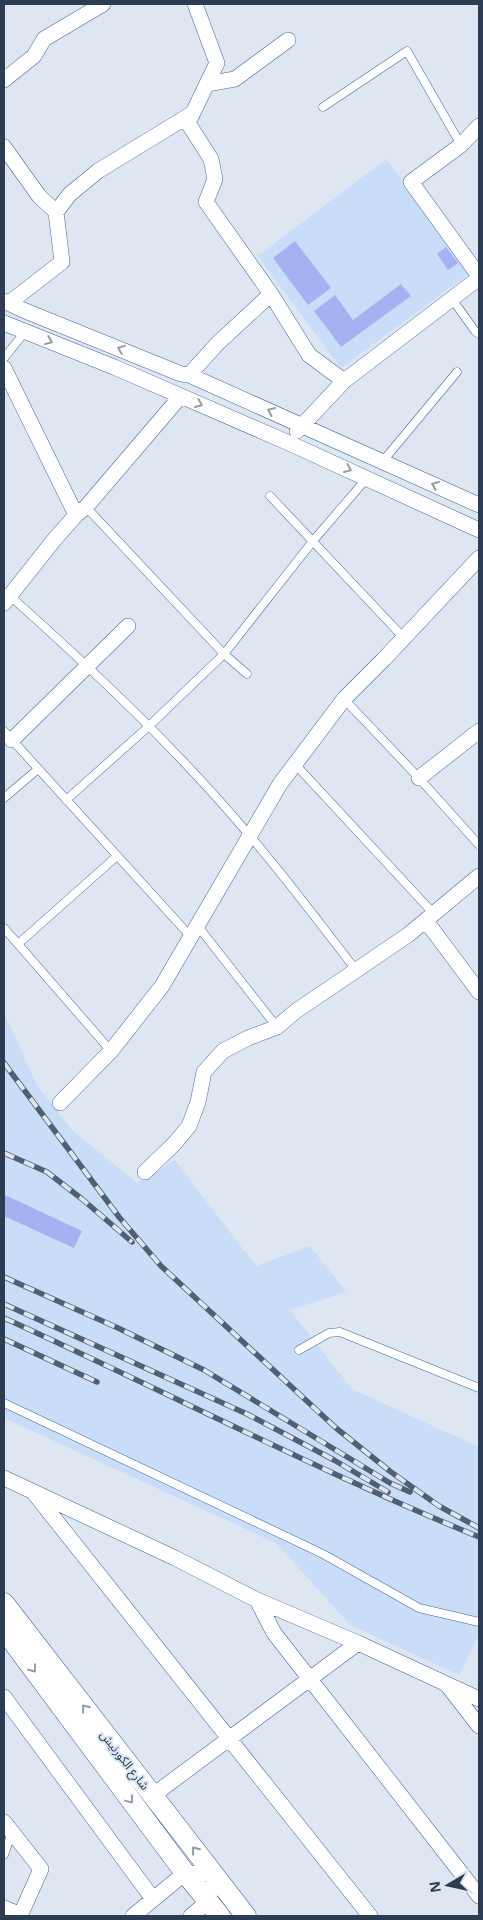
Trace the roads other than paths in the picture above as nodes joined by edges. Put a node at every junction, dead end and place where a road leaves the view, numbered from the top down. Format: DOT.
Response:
graph roads {
  1 [pos="103,4"];
  2 [pos="195,4"];
  3 [pos="288,40"];
  4 [pos="4,80"];
  5 [pos="207,84"];
  6 [pos="323,108"];
  7 [pos="193,113"];
  8 [pos="477,133"];
  9 [pos="461,145"];
  10 [pos="4,147"];
  11 [pos="56,212"];
  12 [pos="479,277"];
  13 [pos="271,294"];
  14 [pos="452,298"];
  15 [pos="6,302"];
  16 [pos="4,323"];
  17 [pos="24,332"];
  18 [pos="479,334"];
  19 [pos="4,358"];
  20 [pos="4,368"];
  21 [pos="457,372"];
  22 [pos="189,375"];
  23 [pos="344,381"];
  24 [pos="180,397"];
  25 [pos="302,424"];
  26 [pos="289,442"];
  27 [pos="383,461"];
  28 [pos="367,478"];
  29 [pos="270,496"];
  30 [pos="479,505"];
  31 [pos="81,511"];
  32 [pos="479,530"];
  33 [pos="313,541"];
  34 [pos="479,558"];
  35 [pos="6,599"];
  36 [pos="128,626"];
  37 [pos="403,637"];
  38 [pos="224,654"];
  39 [pos="88,666"];
  40 [pos="246,674"];
  41 [pos="344,699"];
  42 [pos="148,727"];
  43 [pos="479,731"];
  44 [pos="8,736"];
  45 [pos="295,764"];
  46 [pos="38,769"];
  47 [pos="419,778"];
  48 [pos="4,798"];
  49 [pos="66,800"];
  50 [pos="250,836"];
  51 [pos="479,845"];
  52 [pos="117,856"];
  53 [pos="479,876"];
  54 [pos="430,917"];
  55 [pos="4,928"];
  56 [pos="194,931"];
  57 [pos="18,944"];
  58 [pos="356,970"];
  59 [pos="479,992"];
  60 [pos="277,1027"];
  61 [pos="111,1052"];
  62 [pos="60,1103"];
  63 [pos="145,1172"];
  64 [pos="299,1350"];
  65 [pos="479,1388"];
  66 [pos="4,1403"];
  67 [pos="4,1478"];
  68 [pos="34,1493"];
  69 [pos="257,1600"];
  70 [pos="4,1603"];
  71 [pos="479,1622"];
  72 [pos="4,1630"];
  73 [pos="358,1643"];
  74 [pos="310,1679"];
  75 [pos="446,1683"];
  76 [pos="4,1697"];
  77 [pos="479,1698"];
  78 [pos="479,1726"];
  79 [pos="229,1738"];
  80 [pos="152,1796"];
  81 [pos="8,1827"];
  82 [pos="4,1855"];
  83 [pos="185,1873"];
  84 [pos="214,1874"];
  85 [pos="479,1896"];
  86 [pos="153,1899"];
  87 [pos="4,1908"];
  88 [pos="215,1908"];
  89 [pos="21,1916"];
  90 [pos="133,1916"];
  91 [pos="191,1916"];
  92 [pos="246,1916"];
  93 [pos="370,1916"];
  1 -- 4 [label="street"];
  2 -- 5 [label="street"];
  3 -- 5 [label="street"];
  5 -- 7 [label="street"];
  6 -- 9 [label="lane"];
  7 -- 11 [label="street"];
  7 -- 13 [label="street"];
  8 -- 9 [label="street"];
  9 -- 12 [label="street"];
  10 -- 11 [label="street"];
  11 -- 15 [label="street"];
  12 -- 14 [label="street"];
  13 -- 22 [label="street"];
  13 -- 23 [label="street"];
  14 -- 18 [label="lane"];
  14 -- 23 [label="street"];
  22 -- 15 [label="street, one-way"];
  16 -- 17 [label="street"];
  17 -- 19 [label="lane"];
  17 -- 24 [label="street, one-way"];
  20 -- 31 [label="street"];
  21 -- 27 [label="lane"];
  25 -- 22 [label="street, one-way"];
  23 -- 25 [label="street"];
  24 -- 26 [label="street, one-way"];
  24 -- 31 [label="street"];
  25 -- 26 [label="street"];
  25 -- 27 [label="street"];
  26 -- 28 [label="street, one-way"];
  30 -- 27 [label="street, one-way"];
  28 -- 32 [label="street"];
  28 -- 33 [label="lane"];
  29 -- 33 [label="lane"];
  31 -- 35 [label="street"];
  31 -- 38 [label="lane"];
  33 -- 37 [label="lane"];
  33 -- 38 [label="lane"];
  34 -- 37 [label="street"];
  35 -- 39 [label="lane"];
  36 -- 39 [label="street"];
  37 -- 41 [label="street"];
  38 -- 40 [label="lane"];
  38 -- 42 [label="lane"];
  39 -- 42 [label="lane"];
  39 -- 44 [label="street"];
  41 -- 45 [label="street"];
  41 -- 47 [label="lane"];
  42 -- 49 [label="lane"];
  42 -- 50 [label="lane"];
  43 -- 47 [label="street"];
  44 -- 46 [label="lane"];
  45 -- 50 [label="street"];
  45 -- 54 [label="lane"];
  46 -- 48 [label="lane"];
  46 -- 49 [label="lane"];
  47 -- 51 [label="lane"];
  49 -- 52 [label="lane"];
  50 -- 56 [label="street"];
  50 -- 58 [label="lane"];
  52 -- 56 [label="lane"];
  52 -- 57 [label="lane"];
  53 -- 54 [label="street"];
  54 -- 58 [label="street"];
  54 -- 59 [label="street"];
  55 -- 57 [label="lane"];
  56 -- 60 [label="lane"];
  56 -- 61 [label="street"];
  57 -- 61 [label="lane"];
  58 -- 60 [label="street"];
  60 -- 63 [label="street"];
  61 -- 62 [label="street"];
  64 -- 65 [label="lane"];
  66 -- 71 [label="lane"];
  67 -- 68 [label="street"];
  68 -- 69 [label="street"];
  68 -- 79 [label="street"];
  69 -- 73 [label="street"];
  69 -- 74 [label="street"];
  80 -- 70 [label="street, شارع الكورنيش, one-way"];
  72 -- 83 [label="street, شارع الكورنيش, one-way"];
  73 -- 74 [label="street"];
  73 -- 75 [label="street"];
  74 -- 79 [label="street"];
  74 -- 85 [label="street"];
  75 -- 77 [label="street"];
  75 -- 78 [label="street"];
  76 -- 86 [label="street"];
  79 -- 80 [label="street"];
  79 -- 93 [label="street"];
  84 -- 80 [label="street, شارع الكورنيش, one-way"];
  81 -- 82 [label="lane"];
  81 -- 89 [label="street"];
  83 -- 84 [label="street"];
  83 -- 86 [label="street"];
  83 -- 88 [label="street, شارع الكورنيش"];
  84 -- 88 [label="street"];
  84 -- 92 [label="street, شارع الكورنيش"];
  86 -- 90 [label="street"];
  87 -- 89 [label="street"];
  88 -- 91 [label="street"];
}
